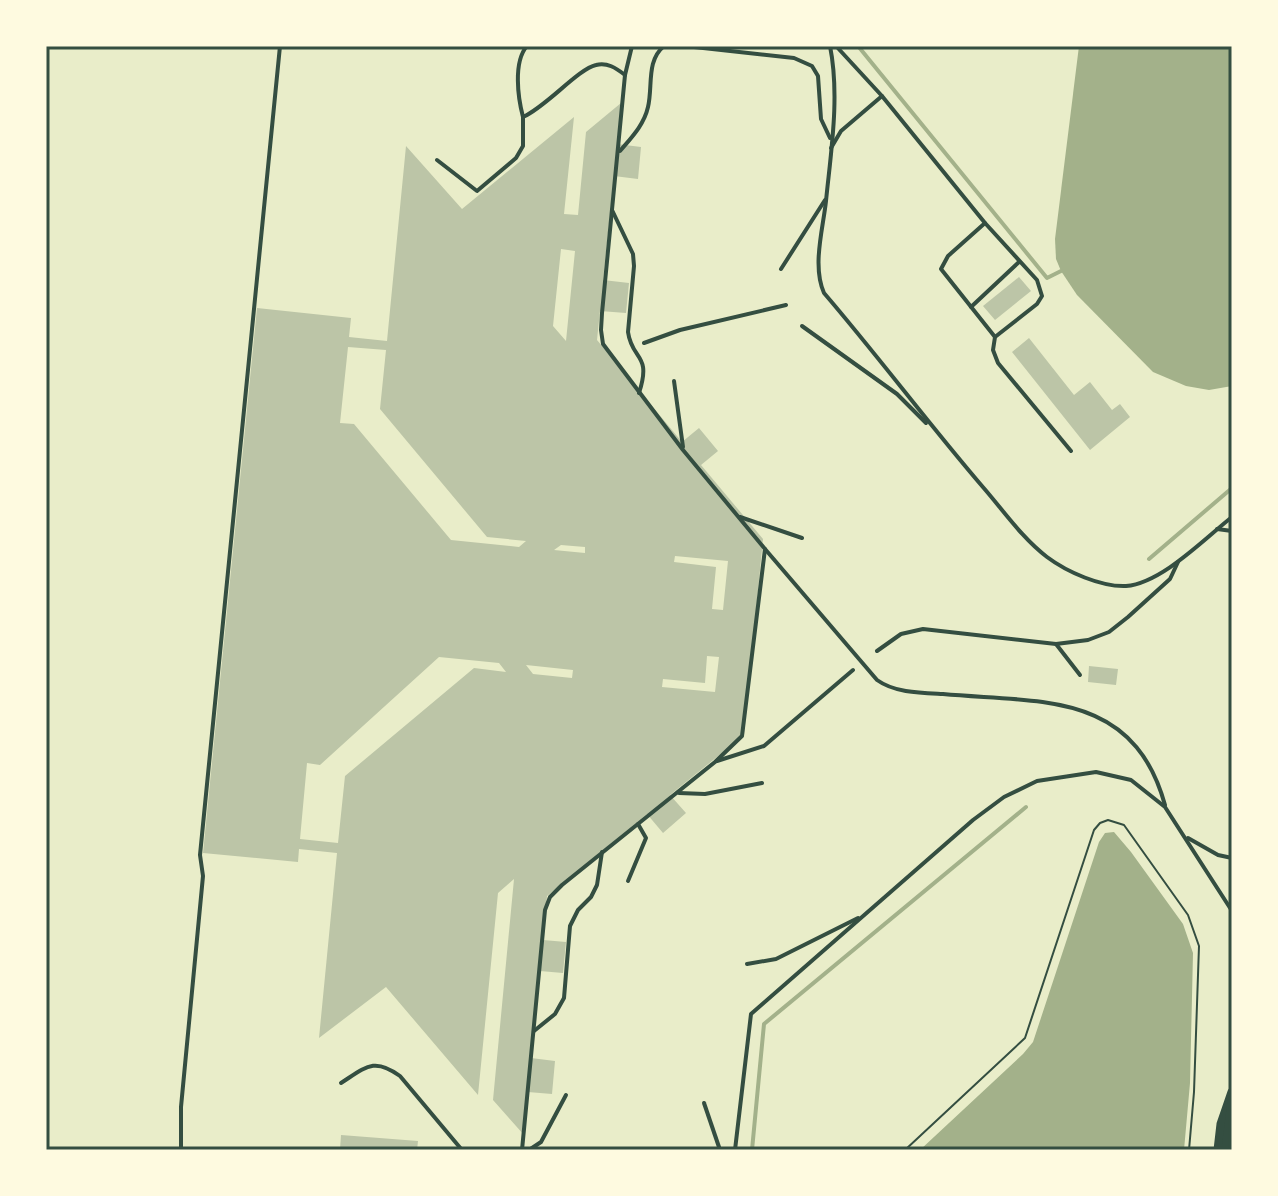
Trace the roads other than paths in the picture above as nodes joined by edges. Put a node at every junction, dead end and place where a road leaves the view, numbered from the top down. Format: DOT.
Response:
graph roads {
  1 [pos="280,46"];
  2 [pos="527,46"];
  3 [pos="632,46"];
  4 [pos="664,46"];
  5 [pos="685,46"];
  6 [pos="833,46"];
  7 [pos="625,75"];
  8 [pos="882,96"];
  9 [pos="523,117"];
  10 [pos="831,139"];
  11 [pos="830,149"];
  12 [pos="618,153"];
  13 [pos="437,160"];
  14 [pos="826,198"];
  15 [pos="612,210"];
  16 [pos="985,223"];
  17 [pos="1019,262"];
  18 [pos="781,269"];
  19 [pos="786,305"];
  20 [pos="971,307"];
  21 [pos="802,326"];
  22 [pos="995,337"];
  23 [pos="644,343"];
  24 [pos="674,381"];
  25 [pos="639,393"];
  26 [pos="937,434"];
  27 [pos="683,450"];
  28 [pos="1071,451"];
  29 [pos="737,516"];
  30 [pos="1232,517"];
  31 [pos="1217,529"];
  32 [pos="1232,531"];
  33 [pos="802,538"];
  34 [pos="765,549"];
  35 [pos="1179,560"];
  36 [pos="1056,644"];
  37 [pos="877,651"];
  38 [pos="853,670"];
  39 [pos="1080,675"];
  40 [pos="715,762"];
  41 [pos="762,783"];
  42 [pos="677,792"];
  43 [pos="1165,807"];
  44 [pos="638,824"];
  45 [pos="1186,837"];
  46 [pos="602,852"];
  47 [pos="1232,858"];
  48 [pos="628,881"];
  49 [pos="1232,911"];
  50 [pos="864,916"];
  51 [pos="747,964"];
  52 [pos="534,1031"];
  53 [pos="341,1083"];
  54 [pos="1232,1092"];
  55 [pos="566,1095"];
  56 [pos="1232,1100"];
  57 [pos="704,1103"];
  58 [pos="181,1150"];
  59 [pos="462,1150"];
  60 [pos="522,1150"];
  61 [pos="529,1150"];
  62 [pos="720,1150"];
  63 [pos="735,1150"];
  64 [pos="1218,1150"];
  65 [pos="1226,1150"];
  1 -- 58 [label="lane"];
  2 -- 9 [label="lane"];
  3 -- 7 [label="lane"];
  4 -- 12 [label="lane"];
  5 -- 10 [label="lane"];
  6 -- 8 [label="lane"];
  6 -- 10 [label="lane"];
  7 -- 9 [label="lane"];
  7 -- 12 [label="lane"];
  8 -- 11 [label="lane"];
  8 -- 16 [label="lane"];
  9 -- 13 [label="lane"];
  10 -- 11 [label="lane"];
  11 -- 14 [label="lane"];
  12 -- 15 [label="lane"];
  14 -- 18 [label="lane"];
  14 -- 26 [label="lane"];
  15 -- 25 [label="lane"];
  15 -- 25 [label="lane"];
  16 -- 17 [label="lane"];
  16 -- 20 [label="lane"];
  17 -- 20 [label="lane"];
  17 -- 22 [label="lane"];
  19 -- 23 [label="lane"];
  20 -- 22 [label="lane"];
  21 -- 26 [label="lane"];
  22 -- 28 [label="lane"];
  24 -- 27 [label="lane"];
  25 -- 27 [label="lane"];
  26 -- 35 [label="lane"];
  27 -- 29 [label="lane"];
  29 -- 33 [label="lane"];
  29 -- 34 [label="lane"];
  30 -- 31 [label="lane"];
  31 -- 32 [label="lane"];
  31 -- 35 [label="lane"];
  34 -- 40 [label="lane"];
  34 -- 43 [label="lane"];
  35 -- 36 [label="lane"];
  36 -- 37 [label="lane"];
  36 -- 39 [label="lane"];
  38 -- 40 [label="lane"];
  40 -- 42 [label="lane"];
  41 -- 42 [label="lane"];
  42 -- 44 [label="lane"];
  43 -- 45 [label="lane"];
  43 -- 50 [label="lane"];
  44 -- 46 [label="lane"];
  44 -- 48 [label="lane"];
  45 -- 47 [label="lane"];
  45 -- 49 [label="lane"];
  46 -- 52 [label="lane"];
  46 -- 52 [label="lane"];
  50 -- 51 [label="lane"];
  50 -- 63 [label="lane"];
  52 -- 60 [label="lane"];
  53 -- 59 [label="lane"];
  54 -- 64 [label="street"];
  55 -- 61 [label="lane"];
  56 -- 65 [label="street"];
  57 -- 62 [label="lane"];
}
